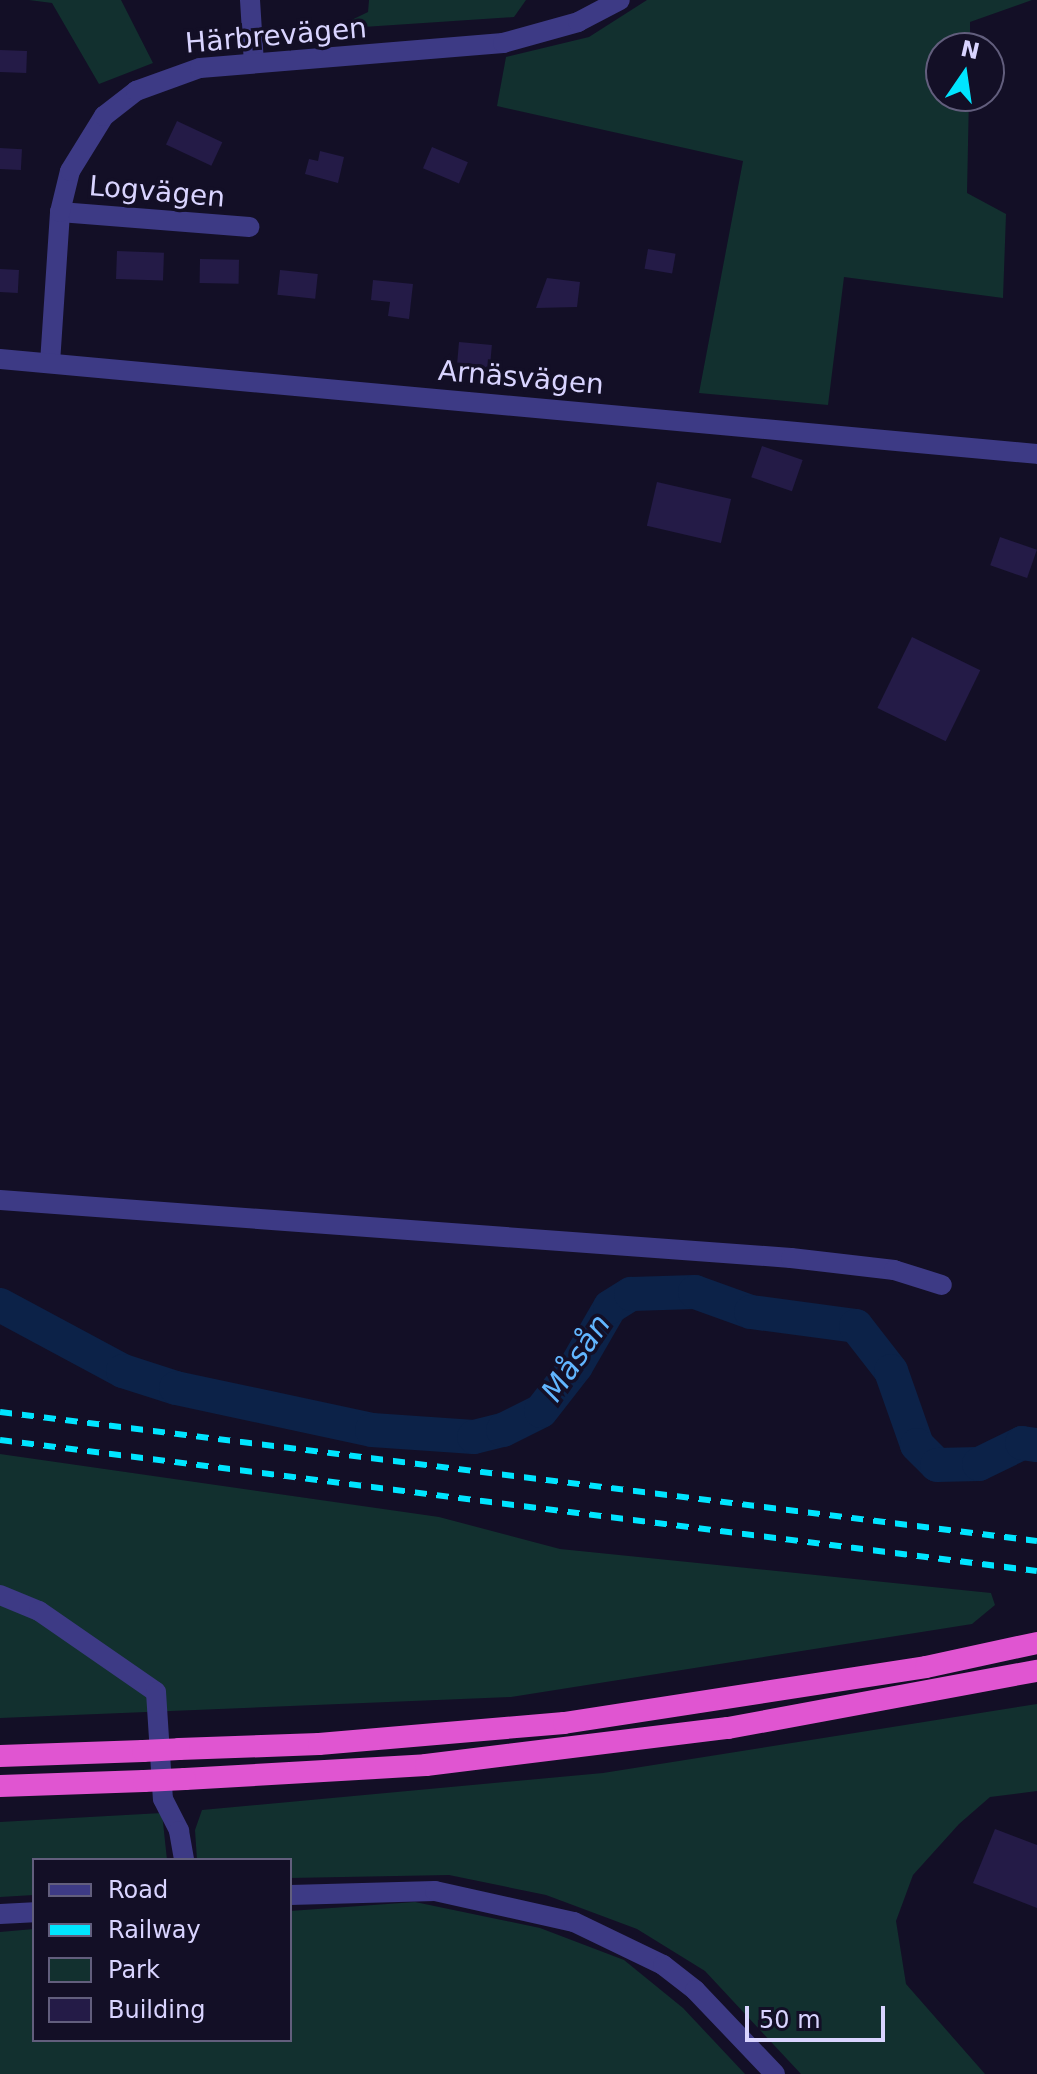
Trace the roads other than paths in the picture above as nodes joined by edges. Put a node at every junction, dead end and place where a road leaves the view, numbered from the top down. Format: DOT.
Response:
graph roads {
  1 [pos="250,0"];
  2 [pos="620,0"];
  3 [pos="254,63"];
  4 [pos="60,212"];
  5 [pos="249,227"];
  6 [pos="0,359"];
  7 [pos="50,363"];
  8 [pos="1037,454"];
  9 [pos="0,1200"];
  10 [pos="942,1285"];
  11 [pos="0,1595"];
  12 [pos="1037,1643"];
  13 [pos="1037,1671"];
  14 [pos="0,1756"];
  15 [pos="0,1786"];
  16 [pos="184,1858"];
  17 [pos="292,1895"];
  18 [pos="32,1912"];
  19 [pos="0,1914"];
  20 [pos="775,2074"];
  1 -- 3 [label="street"];
  2 -- 3 [label="street, Härbrevägen"];
  3 -- 4 [label="street, Härbrevägen"];
  4 -- 5 [label="street, Logvägen"];
  4 -- 7 [label="street, Härbrevägen"];
  6 -- 7 [label="street, Arnäsvägen"];
  7 -- 8 [label="street, Arnäsvägen"];
  9 -- 10 [label="street"];
  11 -- 16 [label="street"];
  12 -- 14 [label="highway, bridge"];
  13 -- 15 [label="highway, bridge"];
  17 -- 20 [label="street"];
  18 -- 19 [label="street"];
}
